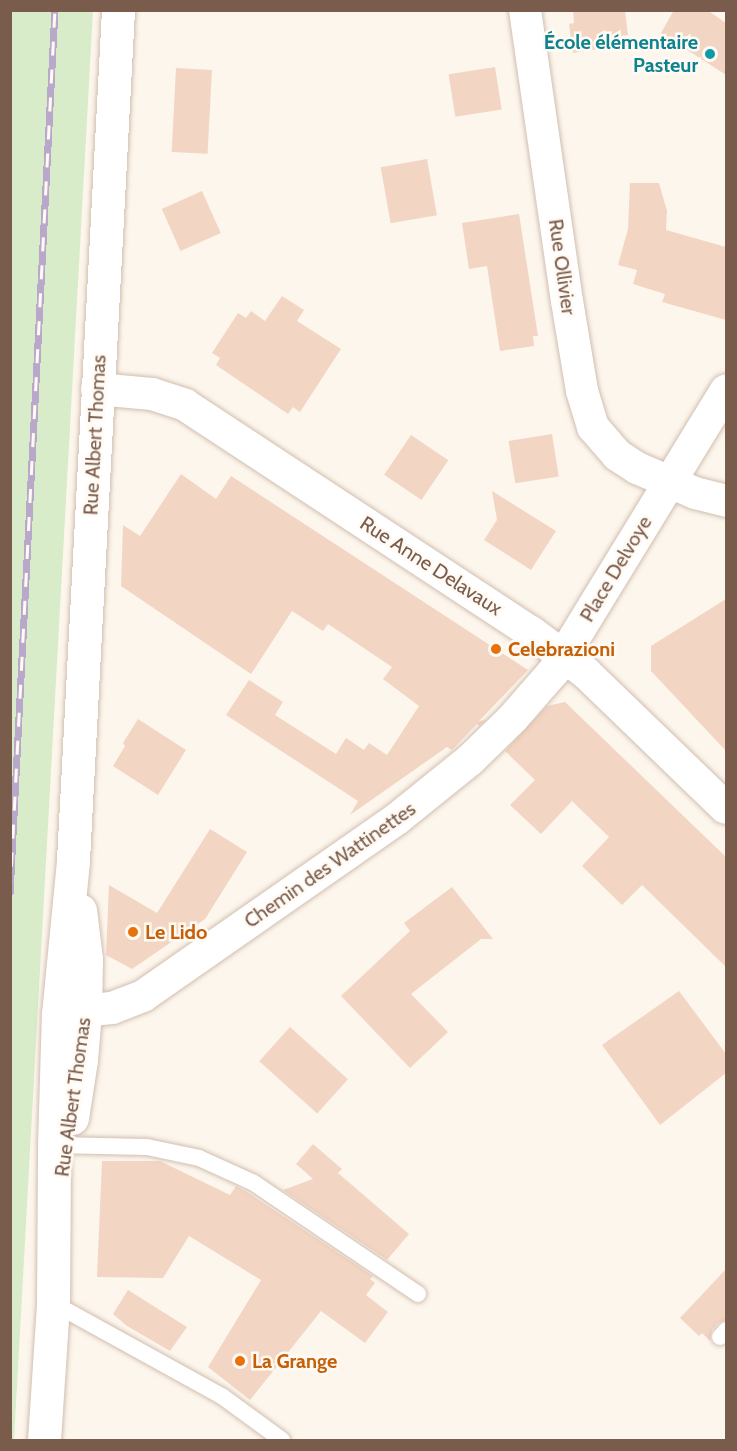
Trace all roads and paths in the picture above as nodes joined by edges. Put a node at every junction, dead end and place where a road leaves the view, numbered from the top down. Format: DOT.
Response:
graph roads {
  1 [pos="118,10"];
  2 [pos="525,10"];
  3 [pos="97,389"];
  4 [pos="726,390"];
  5 [pos="668,483"];
  6 [pos="726,501"];
  7 [pos="564,655"];
  8 [pos="726,808"];
  9 [pos="71,1013"];
  10 [pos="60,1145"];
  11 [pos="418,1294"];
  12 [pos="53,1304"];
  13 [pos="44,1440"];
  14 [pos="282,1440"];
  1 -- 3 [label="street, Rue Albert Thomas"];
  2 -- 5 [label="street, Rue Ollivier"];
  3 -- 7 [label="street, Rue Anne Delavaux"];
  3 -- 9 [label="street, Rue Albert Thomas"];
  4 -- 5 [label="street, Place Delvoye"];
  5 -- 6 [label="street, Rue Ollivier"];
  5 -- 7 [label="street, Place Delvoye"];
  7 -- 8 [label="street, Rue Anne Delavaux"];
  7 -- 9 [label="street, Chemin des Wattinettes"];
  9 -- 10 [label="street, Rue Albert Thomas"];
  10 -- 11 [label="lane"];
  10 -- 12 [label="street, Rue Albert Thomas"];
  12 -- 13 [label="street, Rue Albert Thomas"];
  12 -- 14 [label="lane"];
}
